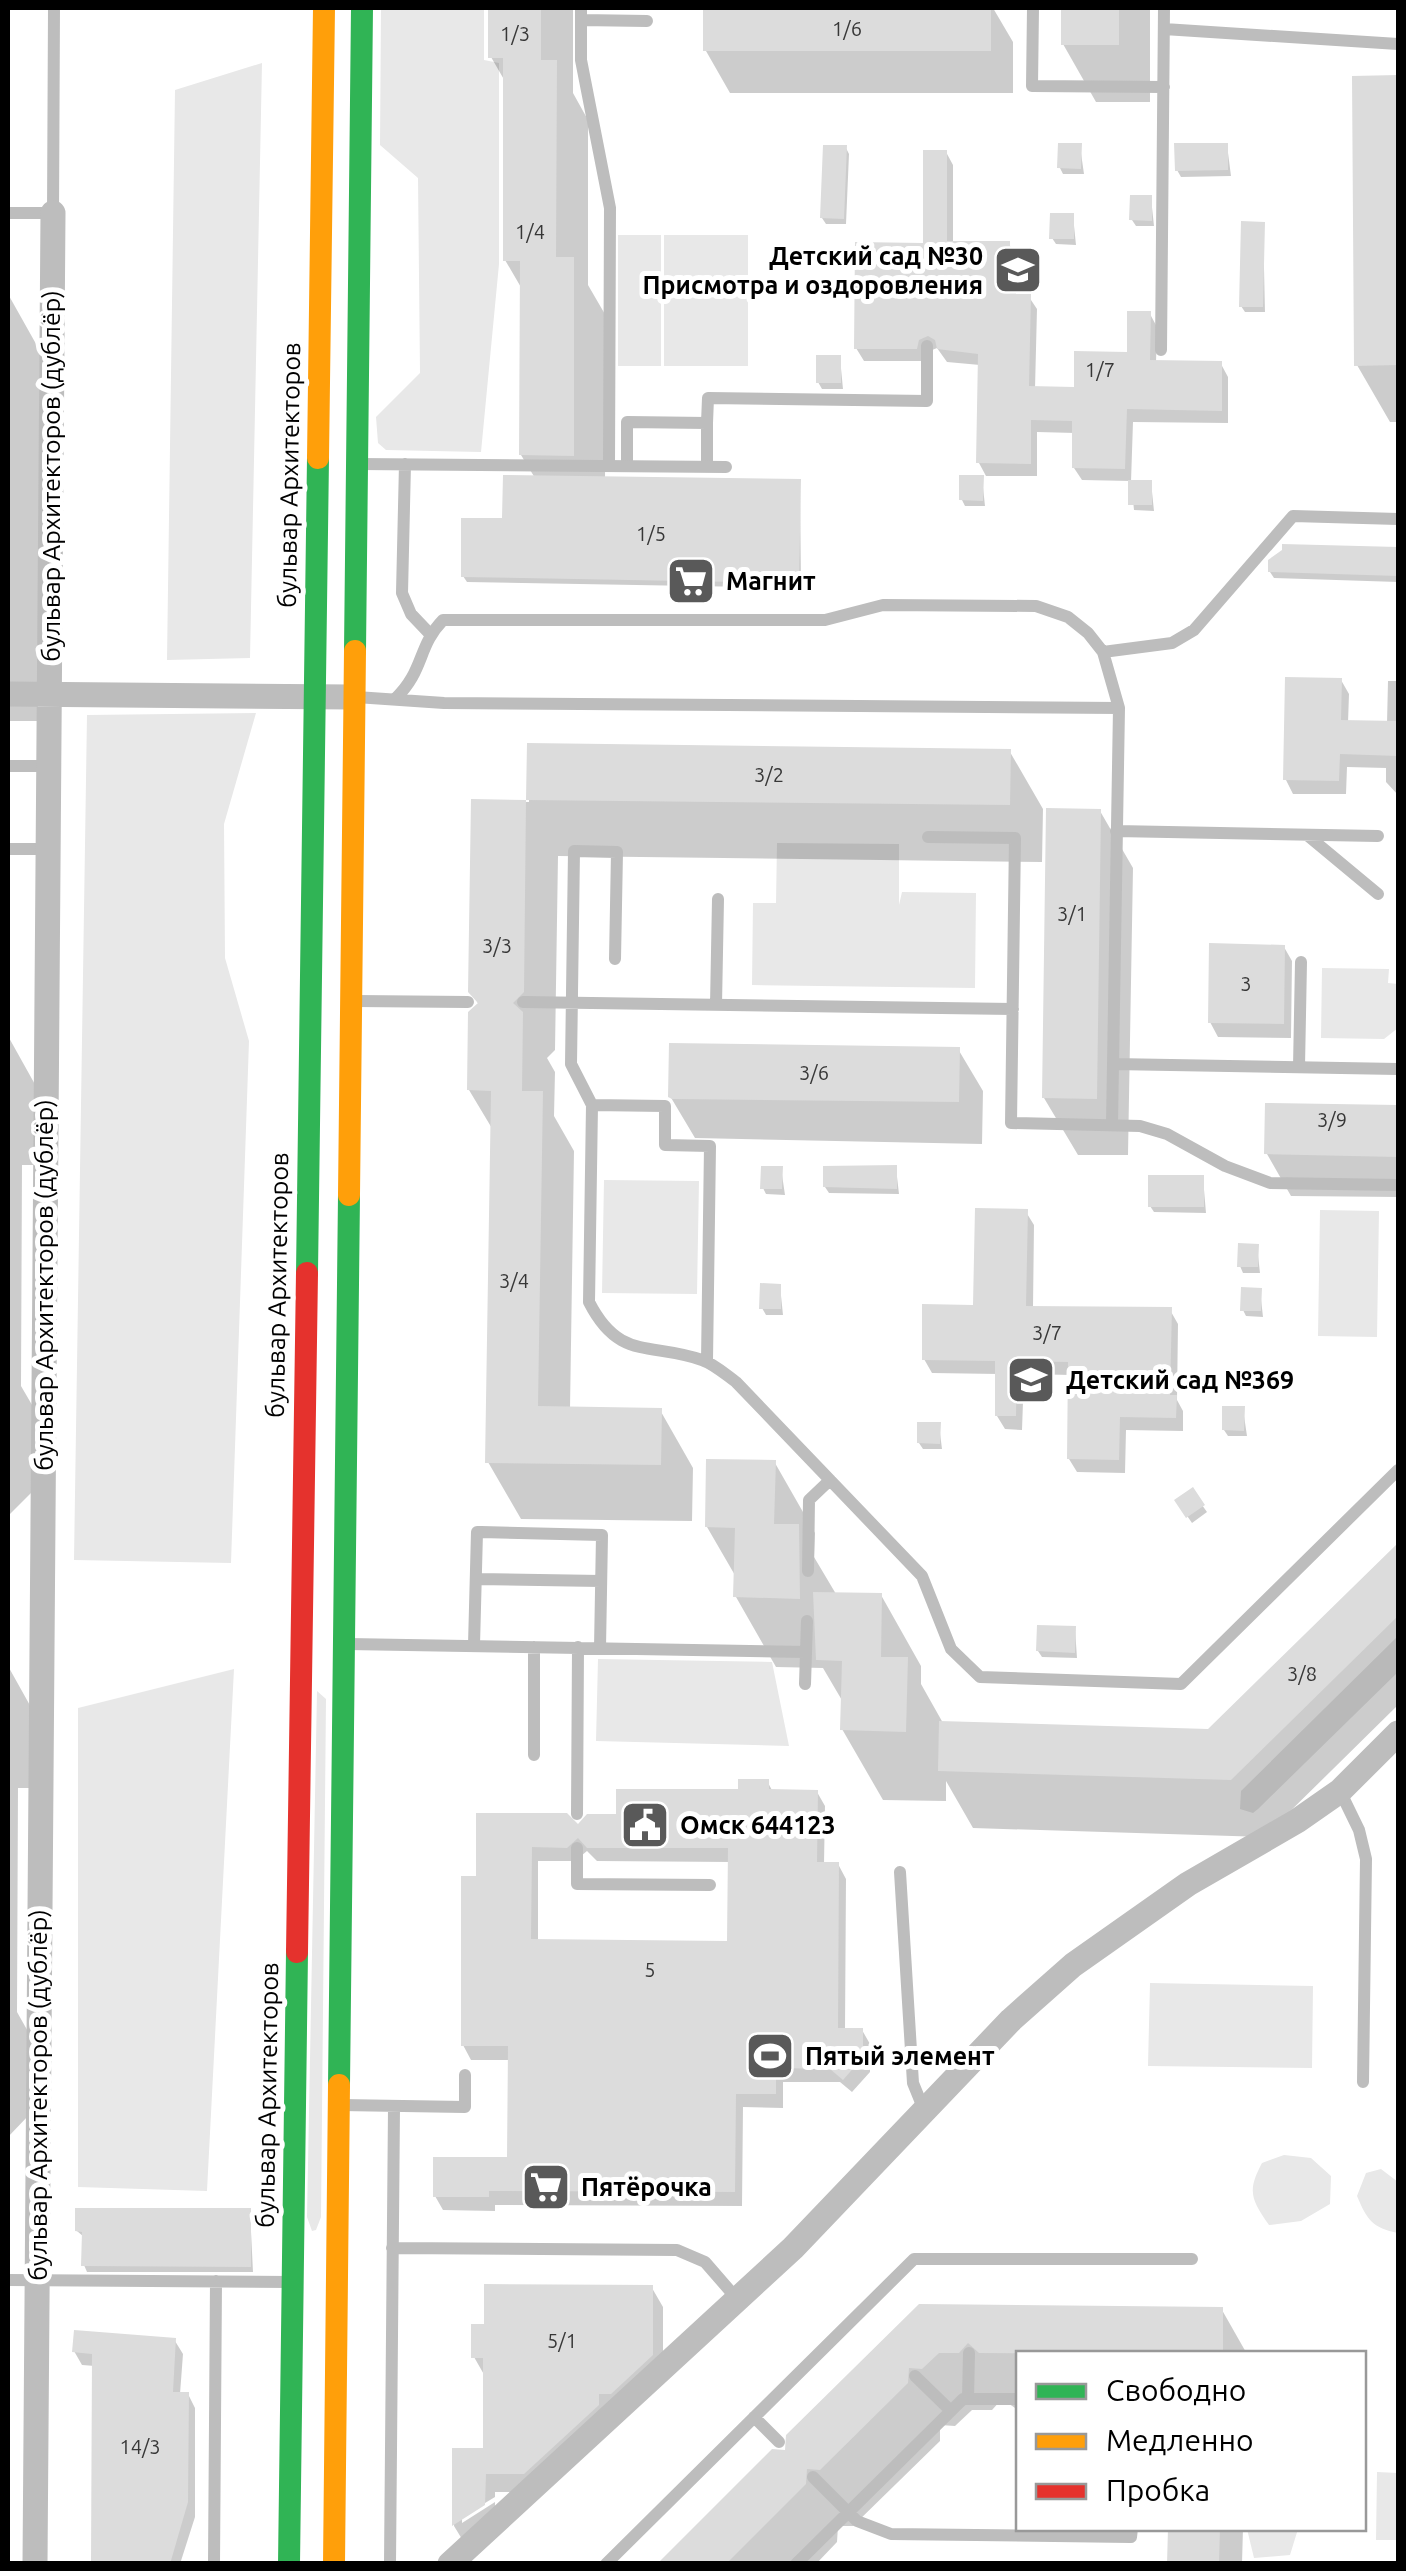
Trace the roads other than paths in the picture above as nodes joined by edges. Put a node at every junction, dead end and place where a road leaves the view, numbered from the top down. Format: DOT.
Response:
graph roads {
  1 [pos="54,8"];
  2 [pos="324,8"];
  3 [pos="362,8"];
  4 [pos="1033,8"];
  5 [pos="1164,8"];
  6 [pos="581,14"];
  7 [pos="647,21"];
  8 [pos="1164,29"];
  9 [pos="1398,44"];
  10 [pos="1164,86"];
  11 [pos="8,213"];
  12 [pos="53,213"];
  13 [pos="928,346"];
  14 [pos="1161,350"];
  15 [pos="707,423"];
  16 [pos="356,464"];
  17 [pos="405,464"];
  18 [pos="609,466"];
  19 [pos="626,466"];
  20 [pos="707,467"];
  21 [pos="726,468"];
  22 [pos="1398,519"];
  23 [pos="430,634"];
  24 [pos="1103,652"];
  25 [pos="8,694"];
  26 [pos="49,694"];
  27 [pos="312,697"];
  28 [pos="351,697"];
  29 [pos="395,699"];
  30 [pos="1118,708"];
  31 [pos="8,766"];
  32 [pos="48,766"];
  33 [pos="1116,832"];
  34 [pos="1306,834"];
  35 [pos="1378,836"];
  36 [pos="928,837"];
  37 [pos="8,848"];
  38 [pos="48,848"];
  39 [pos="1378,894"];
  40 [pos="718,898"];
  41 [pos="616,958"];
  42 [pos="1301,962"];
  43 [pos="348,1000"];
  44 [pos="468,1002"];
  45 [pos="524,1002"];
  46 [pos="572,1003"];
  47 [pos="716,1005"];
  48 [pos="1012,1008"];
  49 [pos="1113,1064"];
  50 [pos="1299,1067"];
  51 [pos="1398,1069"];
  52 [pos="592,1106"];
  53 [pos="1112,1124"];
  54 [pos="1398,1186"];
  55 [pos="706,1361"];
  56 [pos="1398,1470"];
  57 [pos="830,1480"];
  58 [pos="808,1570"];
  59 [pos="476,1579"];
  60 [pos="601,1582"];
  61 [pos="806,1621"];
  62 [pos="342,1644"];
  63 [pos="474,1645"];
  64 [pos="534,1646"];
  65 [pos="578,1648"];
  66 [pos="600,1648"];
  67 [pos="806,1652"];
  68 [pos="805,1684"];
  69 [pos="1398,1733"];
  70 [pos="534,1756"];
  71 [pos="1340,1791"];
  72 [pos="577,1814"];
  73 [pos="577,1848"];
  74 [pos="900,1872"];
  75 [pos="710,1885"];
  76 [pos="465,2075"];
  77 [pos="1363,2082"];
  78 [pos="338,2106"];
  79 [pos="394,2106"];
  80 [pos="924,2110"];
  81 [pos="392,2248"];
  82 [pos="1192,2259"];
  83 [pos="8,2280"];
  84 [pos="37,2280"];
  85 [pos="216,2281"];
  86 [pos="292,2282"];
  87 [pos="738,2300"];
  88 [pos="969,2353"];
  89 [pos="915,2376"];
  90 [pos="968,2399"];
  91 [pos="1016,2399"];
  92 [pos="950,2412"];
  93 [pos="754,2417"];
  94 [pos="780,2442"];
  95 [pos="813,2476"];
  96 [pos="848,2512"];
  97 [pos="1132,2531"];
  98 [pos="334,2552"];
  99 [pos="35,2564"];
  100 [pos="214,2564"];
  101 [pos="289,2564"];
  102 [pos="350,2564"];
  103 [pos="390,2564"];
  104 [pos="450,2564"];
  105 [pos="606,2564"];
  106 [pos="796,2564"];
  1 -- 12 [label="lane, бульвар Архитекторов (дублёр)"];
  2 -- 27 [label="main road, бульвар Архитекторов"];
  3 -- 16 [label="main road"];
  4 -- 10 [label="lane"];
  5 -- 8 [label="lane"];
  6 -- 7 [label="lane"];
  6 -- 18 [label="lane"];
  8 -- 9 [label="lane"];
  8 -- 10 [label="lane"];
  10 -- 14 [label="lane"];
  11 -- 12 [label="lane"];
  12 -- 26 [label="street, бульвар Архитекторов (дублёр)"];
  13 -- 15 [label="lane"];
  15 -- 19 [label="lane"];
  15 -- 20 [label="lane"];
  16 -- 17 [label="lane"];
  16 -- 28 [label="main road"];
  17 -- 18 [label="lane"];
  17 -- 23 [label="lane"];
  18 -- 19 [label="lane"];
  19 -- 20 [label="lane"];
  20 -- 21 [label="lane"];
  22 -- 24 [label="lane"];
  23 -- 24 [label="lane"];
  23 -- 29 [label="lane"];
  24 -- 30 [label="lane"];
  25 -- 26 [label="street"];
  26 -- 27 [label="street"];
  26 -- 32 [label="street, бульвар Архитекторов (дублёр)"];
  27 -- 28 [label="street"];
  27 -- 86 [label="main road, бульвар Архитекторов"];
  28 -- 29 [label="lane"];
  28 -- 43 [label="main road"];
  29 -- 30 [label="lane"];
  30 -- 33 [label="lane"];
  31 -- 32 [label="lane"];
  32 -- 38 [label="street, бульвар Архитекторов (дублёр)"];
  33 -- 34 [label="lane"];
  33 -- 49 [label="lane"];
  34 -- 35 [label="lane"];
  34 -- 39 [label="lane"];
  36 -- 48 [label="lane"];
  37 -- 38 [label="lane"];
  38 -- 84 [label="street, бульвар Архитекторов (дублёр)"];
  40 -- 47 [label="lane"];
  41 -- 46 [label="lane"];
  42 -- 50 [label="lane"];
  43 -- 44 [label="lane"];
  43 -- 62 [label="main road"];
  45 -- 46 [label="lane"];
  46 -- 47 [label="lane"];
  46 -- 52 [label="lane"];
  47 -- 48 [label="lane"];
  48 -- 53 [label="lane"];
  49 -- 50 [label="lane"];
  49 -- 53 [label="lane"];
  50 -- 51 [label="lane"];
  52 -- 55 [label="lane"];
  52 -- 55 [label="lane"];
  53 -- 54 [label="lane"];
  55 -- 57 [label="lane"];
  56 -- 57 [label="lane"];
  57 -- 58 [label="lane"];
  59 -- 60 [label="lane"];
  59 -- 60 [label="lane"];
  59 -- 63 [label="lane"];
  60 -- 66 [label="lane"];
  61 -- 67 [label="lane"];
  62 -- 63 [label="lane"];
  62 -- 78 [label="main road"];
  63 -- 64 [label="lane"];
  64 -- 65 [label="lane"];
  64 -- 70 [label="lane"];
  65 -- 66 [label="lane"];
  65 -- 72 [label="lane"];
  66 -- 67 [label="lane"];
  67 -- 68 [label="lane"];
  69 -- 71 [label="street"];
  71 -- 77 [label="lane"];
  71 -- 80 [label="street"];
  73 -- 75 [label="lane"];
  74 -- 80 [label="lane"];
  76 -- 79 [label="lane"];
  78 -- 79 [label="lane"];
  78 -- 98 [label="main road"];
  79 -- 81 [label="lane"];
  80 -- 87 [label="street"];
  81 -- 87 [label="lane"];
  81 -- 103 [label="lane"];
  82 -- 93 [label="lane"];
  83 -- 84 [label="lane"];
  84 -- 85 [label="lane"];
  84 -- 99 [label="street, бульвар Архитекторов (дублёр)"];
  85 -- 86 [label="lane"];
  85 -- 100 [label="lane"];
  86 -- 101 [label="main road, бульвар Архитекторов"];
  87 -- 104 [label="street"];
  88 -- 90 [label="lane"];
  89 -- 92 [label="lane"];
  90 -- 91 [label="lane"];
  90 -- 92 [label="lane"];
  92 -- 96 [label="lane"];
  93 -- 94 [label="lane"];
  93 -- 105 [label="lane"];
  95 -- 96 [label="lane"];
  96 -- 97 [label="lane"];
  96 -- 106 [label="lane"];
  98 -- 102 [label="street"];
}
